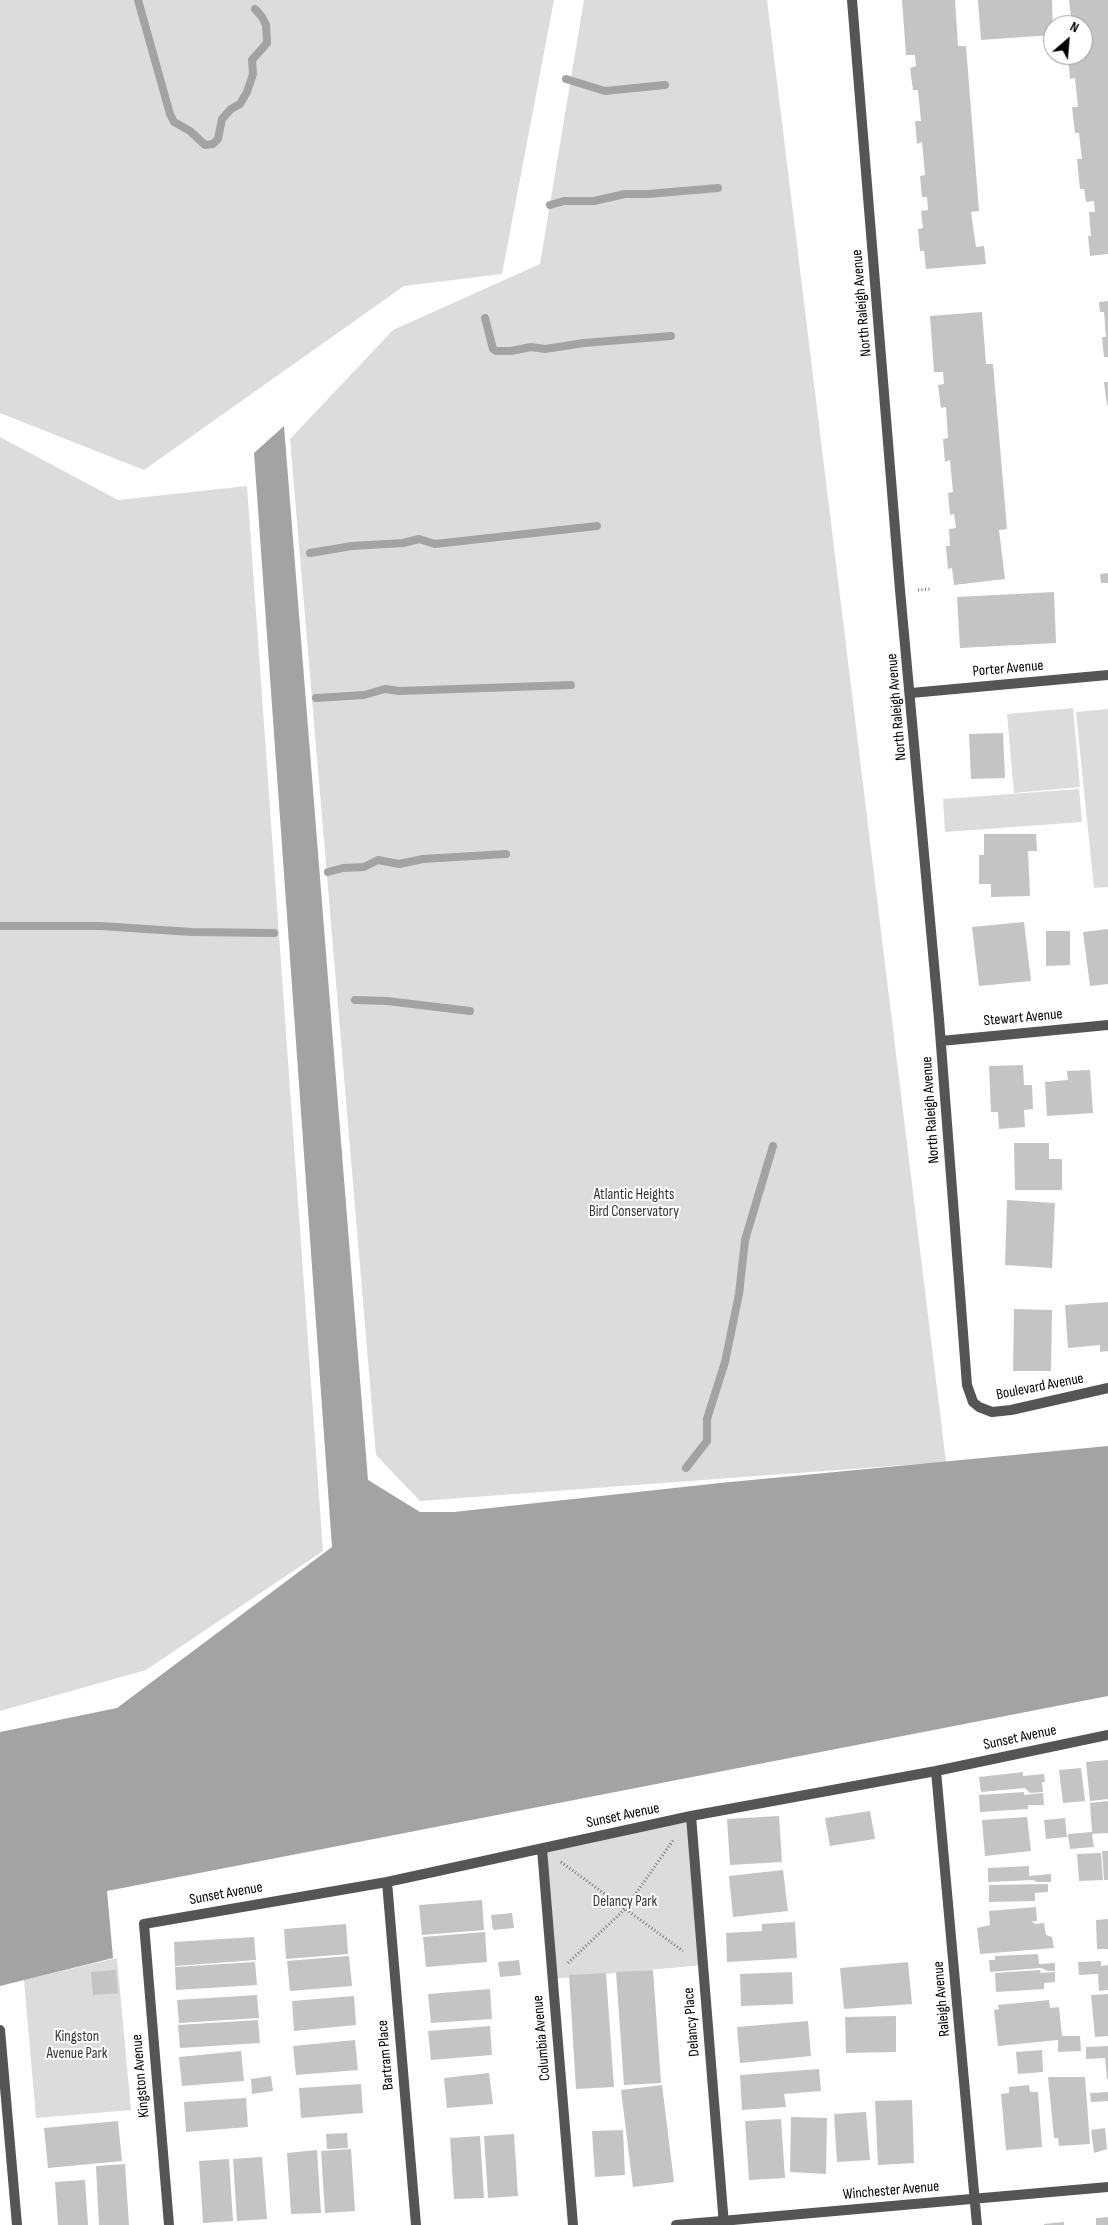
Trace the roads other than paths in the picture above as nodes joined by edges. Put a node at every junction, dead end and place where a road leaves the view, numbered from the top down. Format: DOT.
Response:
graph roads {
  1 [pos="852,0"];
  2 [pos="1108,675"];
  3 [pos="911,693"];
  4 [pos="1108,1025"];
  5 [pos="941,1041"];
  6 [pos="1108,1388"];
  7 [pos="978,1408"];
  8 [pos="1108,1735"];
  9 [pos="936,1771"];
  10 [pos="690,1816"];
  11 [pos="542,1849"];
  12 [pos="387,1882"];
  13 [pos="144,1924"];
  14 [pos="0,2030"];
  15 [pos="1108,2187"];
  16 [pos="975,2199"];
  17 [pos="724,2223"];
  18 [pos="17,2225"];
  19 [pos="168,2225"];
  20 [pos="416,2225"];
  21 [pos="573,2225"];
  22 [pos="676,2225"];
  23 [pos="978,2225"];
  1 -- 3 [label="street, North Raleigh Avenue"];
  2 -- 3 [label="street, Porter Avenue"];
  3 -- 5 [label="street, North Raleigh Avenue"];
  4 -- 5 [label="street, Stewart Avenue"];
  5 -- 7 [label="street, North Raleigh Avenue"];
  6 -- 7 [label="street, Boulevard Avenue"];
  8 -- 9 [label="street, Sunset Avenue"];
  9 -- 10 [label="street, Sunset Avenue"];
  9 -- 16 [label="street, Raleigh Avenue"];
  10 -- 11 [label="street, Sunset Avenue"];
  10 -- 17 [label="street, Delancy Place"];
  11 -- 12 [label="street, Sunset Avenue"];
  11 -- 21 [label="street, Columbia Avenue"];
  12 -- 13 [label="street, Sunset Avenue"];
  12 -- 20 [label="street, Bartram Place"];
  13 -- 19 [label="street, Kingston Avenue"];
  14 -- 18 [label="street"];
  15 -- 16 [label="street, Winchester Avenue"];
  16 -- 17 [label="street, Winchester Avenue"];
  16 -- 23 [label="street, Raleigh Avenue"];
  17 -- 22 [label="street, Winchester Avenue"];
}
